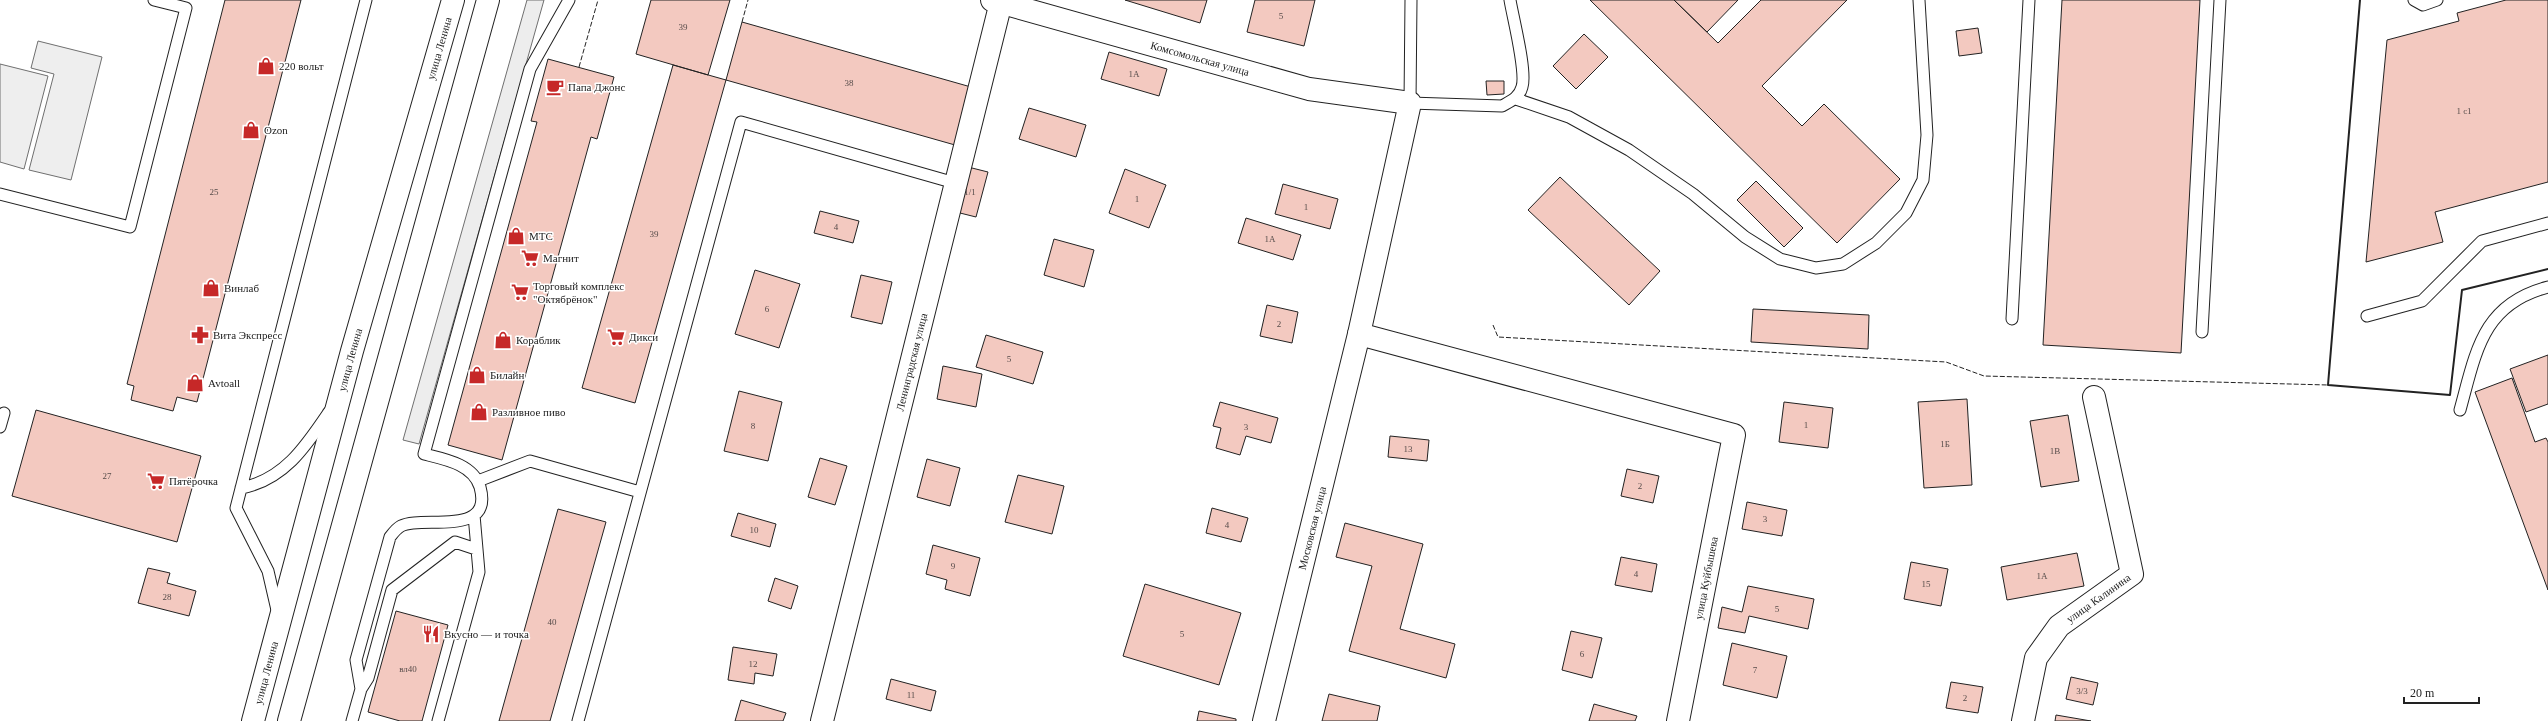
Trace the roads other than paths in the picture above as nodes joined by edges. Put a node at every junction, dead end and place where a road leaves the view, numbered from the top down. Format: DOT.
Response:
graph roads {
  1 [pos="154,0"];
  2 [pos="366,0"];
  3 [pos="453,0"];
  4 [pos="488,0"];
  5 [pos="569,0"];
  6 [pos="1410,0"];
  7 [pos="1510,0"];
  8 [pos="1919,0"];
  9 [pos="2029,0"];
  10 [pos="2220,0"];
  11 [pos="2414,0"];
  12 [pos="2436,0"];
  13 [pos="997,1"];
  14 [pos="1516,99"];
  15 [pos="1410,102"];
  16 [pos="955,183"];
  17 [pos="0,194"];
  18 [pos="2548,223"];
  19 [pos="2548,287"];
  20 [pos="2367,316"];
  21 [pos="2012,319"];
  22 [pos="2202,332"];
  23 [pos="1359,334"];
  24 [pos="2094,396"];
  25 [pos="339,399"];
  26 [pos="2460,410"];
  27 [pos="4,413"];
  28 [pos="0,427"];
  29 [pos="478,481"];
  30 [pos="241,488"];
  31 [pos="640,492"];
  32 [pos="474,515"];
  33 [pos="476,549"];
  34 [pos="278,624"];
  35 [pos="361,689"];
  36 [pos="253,721"];
  37 [pos="289,721"];
  38 [pos="352,721"];
  39 [pos="438,721"];
  40 [pos="578,721"];
  41 [pos="822,721"];
  42 [pos="1264,721"];
  43 [pos="1678,721"];
  44 [pos="2023,721"];
  1 -- 17 [label="lane"];
  2 -- 30 [label="lane"];
  3 -- 25 [label="street, улица Ленина"];
  4 -- 37 [label="street"];
  5 -- 29 [label="lane"];
  6 -- 15 [label="lane"];
  7 -- 14 [label="lane"];
  8 -- 14 [label="lane"];
  9 -- 21 [label="lane"];
  10 -- 22 [label="lane"];
  11 -- 12 [label="lane"];
  13 -- 15 [label="street, Комсомольская улица"];
  13 -- 16 [label="street, Ленинградская улица"];
  14 -- 15 [label="lane"];
  15 -- 23 [label="street, Московская улица"];
  16 -- 31 [label="lane"];
  16 -- 41 [label="street, Ленинградская улица"];
  18 -- 20 [label="lane"];
  19 -- 26 [label="lane"];
  23 -- 42 [label="street, Московская улица"];
  23 -- 43 [label="street, улица Куйбышева"];
  24 -- 44 [label="street, улица Калинина"];
  25 -- 30 [label="lane"];
  25 -- 34 [label="street, улица Ленина"];
  27 -- 28 [label="lane"];
  29 -- 31 [label="lane"];
  29 -- 32 [label="lane"];
  30 -- 34 [label="lane"];
  31 -- 40 [label="lane"];
  32 -- 33 [label="lane"];
  32 -- 35 [label="lane"];
  33 -- 35 [label="lane"];
  33 -- 39 [label="lane"];
  34 -- 36 [label="street, улица Ленина"];
  35 -- 38 [label="lane"];
}
